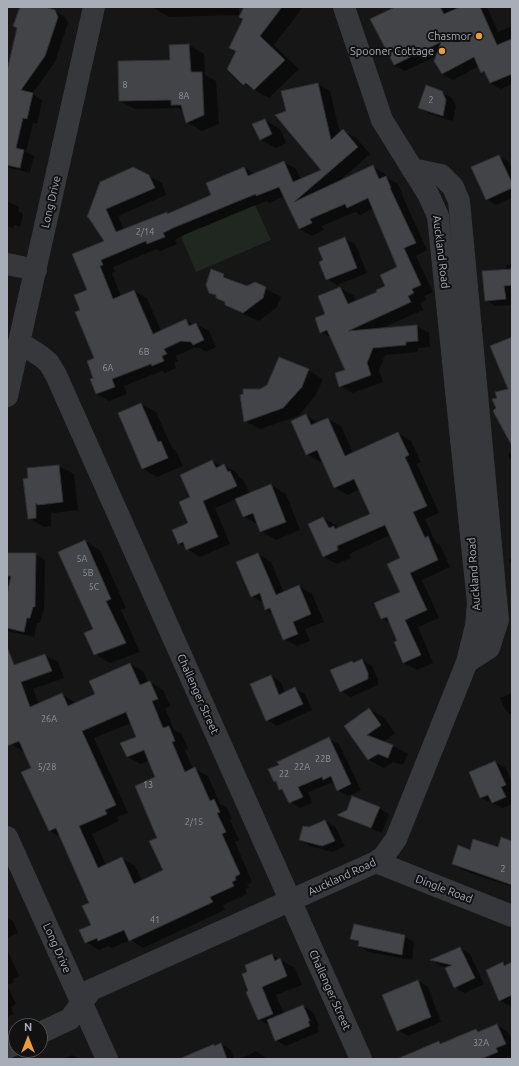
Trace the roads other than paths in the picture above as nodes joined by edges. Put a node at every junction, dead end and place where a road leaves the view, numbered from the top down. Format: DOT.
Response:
graph roads {
  1 [pos="94,7"];
  2 [pos="344,7"];
  3 [pos="7,264"];
  4 [pos="36,270"];
  5 [pos="19,342"];
  6 [pos="7,396"];
  7 [pos="7,837"];
  8 [pos="376,862"];
  9 [pos="290,900"];
  10 [pos="512,916"];
  11 [pos="82,1003"];
  12 [pos="48,1029"];
  13 [pos="107,1059"];
  14 [pos="361,1059"];
  1 -- 4 [label="street, Long Drive"];
  2 -- 8 [label="street, Auckland Road"];
  3 -- 4 [label="street"];
  4 -- 5 [label="street, Long Drive"];
  5 -- 6 [label="street, Long Drive"];
  5 -- 9 [label="street, Challenger Street"];
  7 -- 11 [label="street, Long Drive"];
  8 -- 9 [label="street, Auckland Road"];
  8 -- 10 [label="street, Dingle Road"];
  9 -- 11 [label="street, Auckland Road"];
  9 -- 14 [label="street, Challenger Street"];
  11 -- 12 [label="street, Auckland Road"];
  11 -- 13 [label="street, Long Drive"];
}
